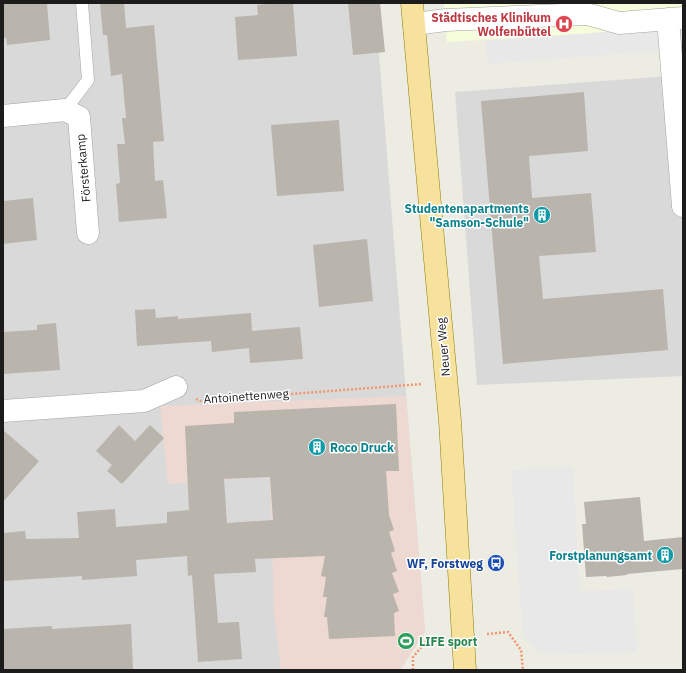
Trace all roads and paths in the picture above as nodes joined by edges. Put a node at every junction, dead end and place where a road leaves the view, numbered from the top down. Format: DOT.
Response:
graph roads {
  1 [pos="82,3"];
  2 [pos="413,14"];
  3 [pos="676,18"];
  4 [pos="65,110"];
  5 [pos="3,116"];
  6 [pos="683,206"];
  7 [pos="88,233"];
  8 [pos="446,382"];
  9 [pos="176,387"];
  10 [pos="3,412"];
  11 [pos="508,632"];
  12 [pos="428,638"];
  13 [pos="413,670"];
  14 [pos="465,670"];
  15 [pos="523,670"];
  1 -- 4 [label="lane"];
  2 -- 3 [label="street, Neuer Weg"];
  2 -- 8 [label="main road, Neuer Weg"];
  3 -- 6 [label="street"];
  4 -- 5 [label="street"];
  4 -- 7 [label="street, Försterkamp"];
  8 -- 9 [label="path, Antoinettenweg"];
  8 -- 14 [label="main road, Neuer Weg"];
  9 -- 10 [label="street"];
  11 -- 15 [label="path"];
  12 -- 13 [label="path"];
}
